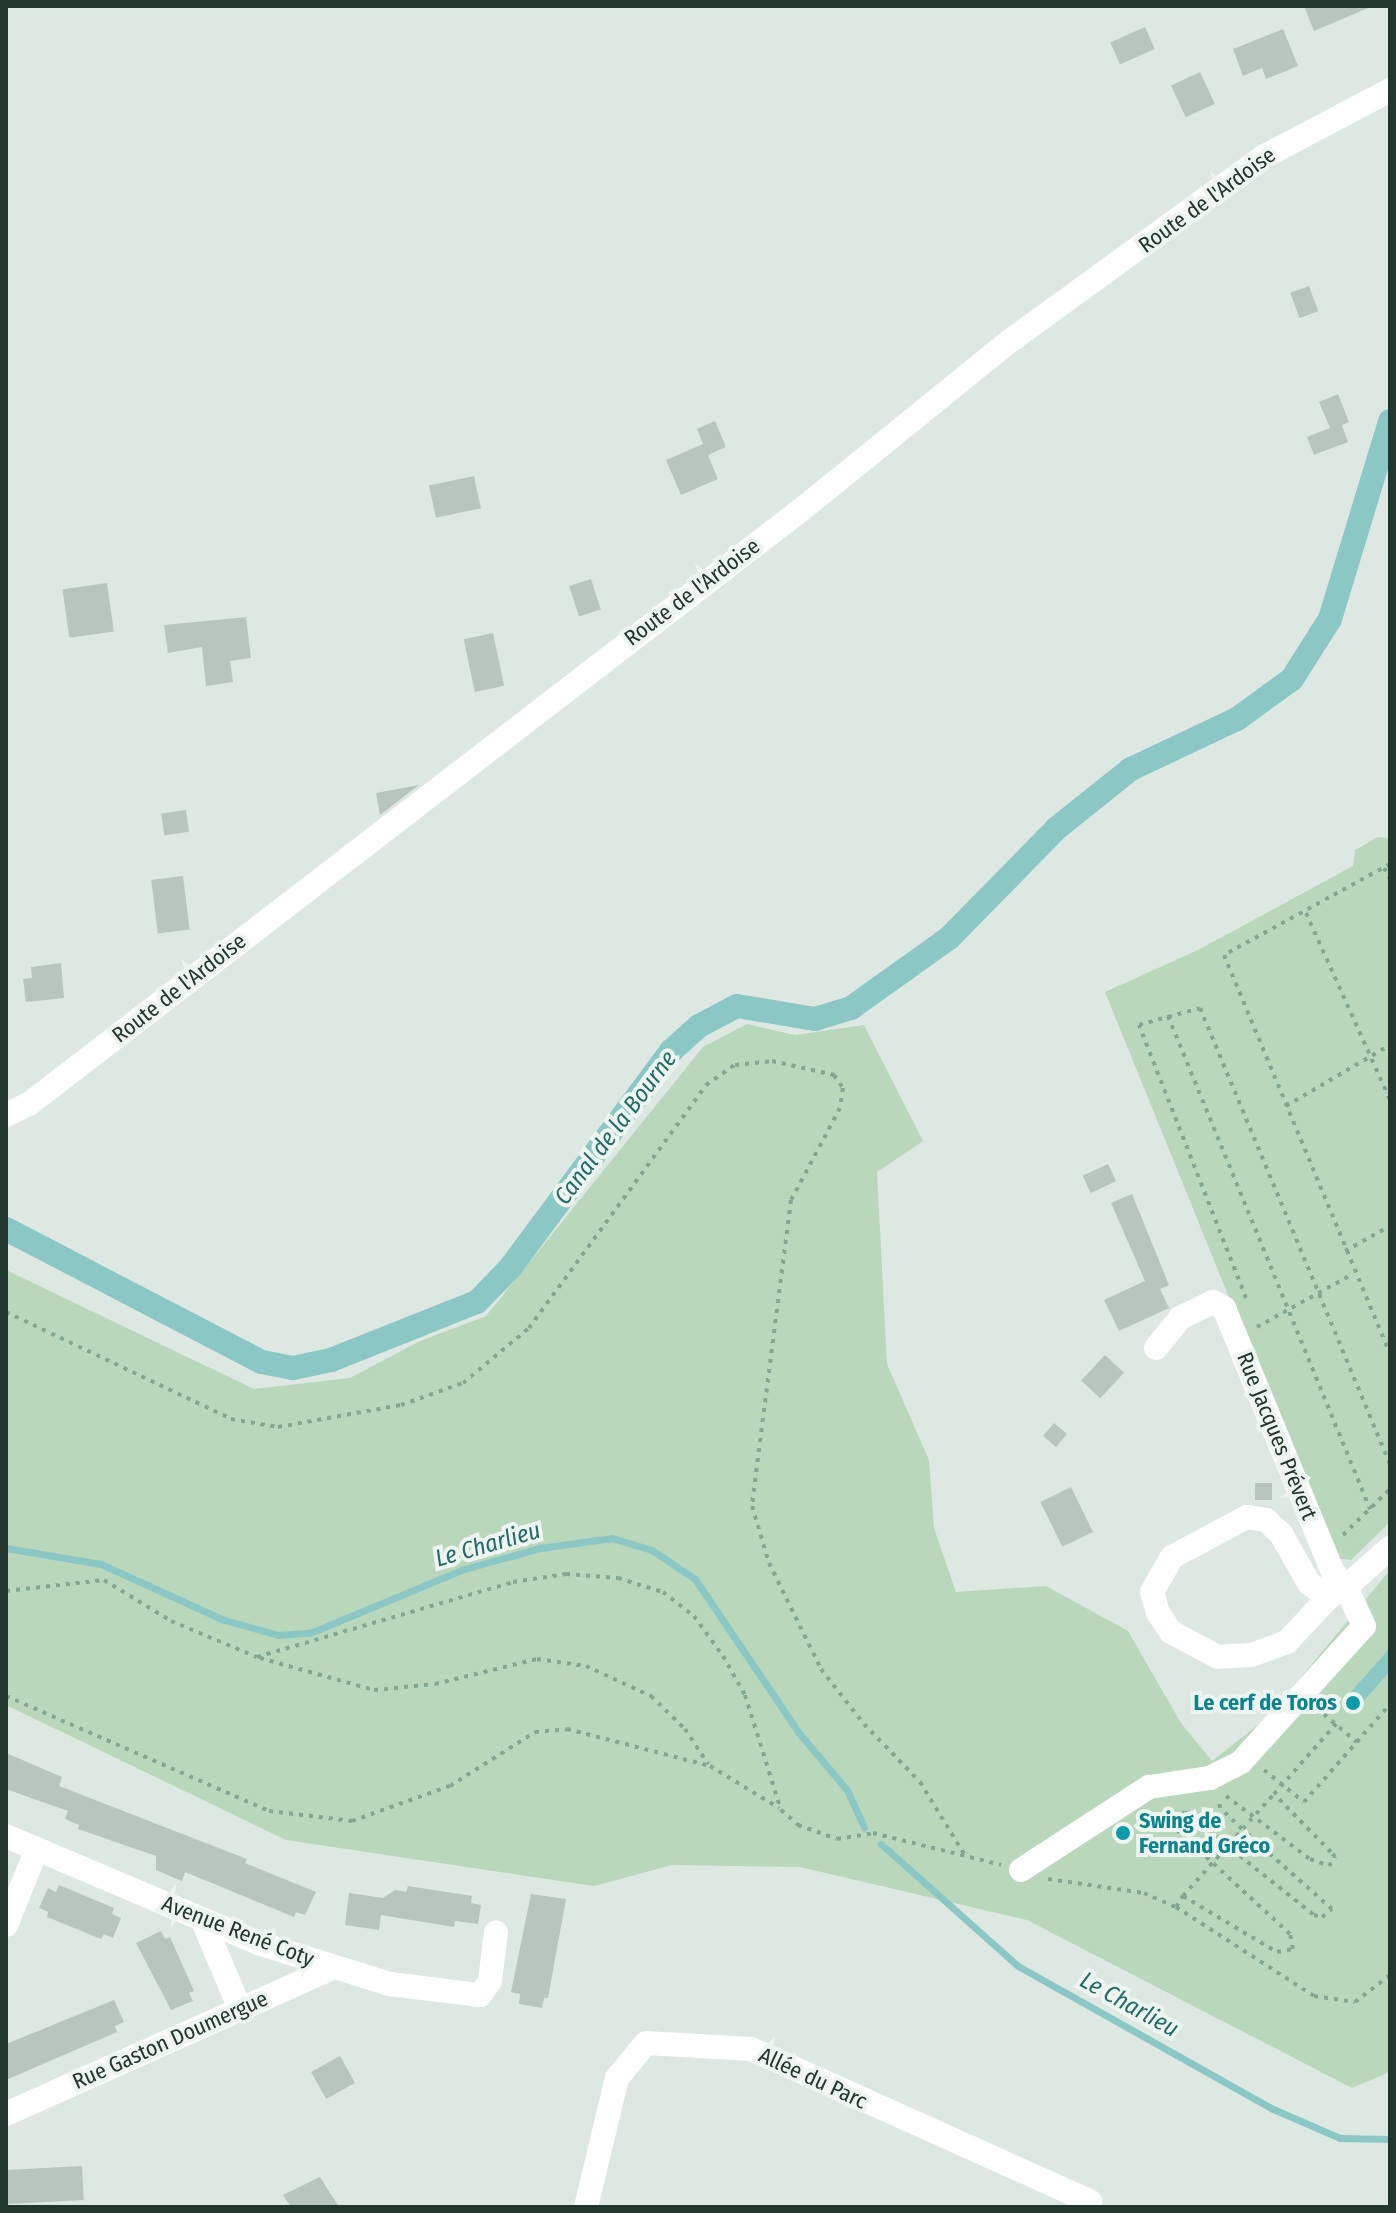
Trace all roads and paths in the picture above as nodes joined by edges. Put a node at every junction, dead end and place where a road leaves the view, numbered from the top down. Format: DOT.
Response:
graph roads {
  1 [pos="1390,90"];
  2 [pos="1390,864"];
  3 [pos="1384,868"];
  4 [pos="1390,879"];
  5 [pos="1306,912"];
  6 [pos="1168,1016"];
  7 [pos="1390,1045"];
  8 [pos="1370,1057"];
  9 [pos="1390,1100"];
  10 [pos="1286,1106"];
  11 [pos="6,1115"];
  12 [pos="1390,1226"];
  13 [pos="1345,1251"];
  14 [pos="1354,1274"];
  15 [pos="1318,1292"];
  16 [pos="1287,1309"];
  17 [pos="6,1312"];
  18 [pos="1257,1327"];
  19 [pos="1263,1340"];
  20 [pos="1156,1348"];
  21 [pos="1390,1353"];
  22 [pos="1390,1464"];
  23 [pos="1390,1489"];
  24 [pos="1370,1509"];
  25 [pos="1337,1521"];
  26 [pos="1390,1548"];
  27 [pos="6,1591"];
  28 [pos="1337,1592"];
  29 [pos="257,1657"];
  30 [pos="1326,1695"];
  31 [pos="6,1696"];
  32 [pos="1390,1704"];
  33 [pos="1315,1707"];
  34 [pos="1306,1717"];
  35 [pos="1336,1724"];
  36 [pos="1357,1742"];
  37 [pos="1270,1758"];
  38 [pos="710,1766"];
  39 [pos="1282,1786"];
  40 [pos="1274,1794"];
  41 [pos="781,1810"];
  42 [pos="1254,1816"];
  43 [pos="1242,1829"];
  44 [pos="6,1836"];
  45 [pos="1228,1844"];
  46 [pos="37,1849"];
  47 [pos="966,1857"];
  48 [pos="1213,1862"];
  49 [pos="1021,1870"];
  50 [pos="1183,1896"];
  51 [pos="1176,1907"];
  52 [pos="202,1919"];
  53 [pos="6,1925"];
  54 [pos="496,1932"];
  55 [pos="334,1967"];
  56 [pos="1390,1975"];
  57 [pos="240,2009"];
  58 [pos="6,2114"];
  59 [pos="1090,2201"];
  60 [pos="586,2207"];
  1 -- 11 [label="street, Route de l'Ardoise"];
  2 -- 3 [label="path"];
  3 -- 4 [label="path"];
  3 -- 5 [label="path"];
  5 -- 8 [label="path"];
  5 -- 10 [label="path"];
  6 -- 15 [label="path"];
  6 -- 16 [label="path"];
  6 -- 18 [label="path"];
  7 -- 8 [label="path"];
  8 -- 9 [label="path"];
  8 -- 10 [label="path"];
  10 -- 13 [label="path"];
  12 -- 13 [label="path"];
  13 -- 14 [label="path"];
  14 -- 15 [label="path"];
  14 -- 21 [label="path"];
  15 -- 16 [label="path"];
  15 -- 22 [label="path"];
  16 -- 18 [label="path"];
  16 -- 24 [label="path"];
  17 -- 47 [label="path"];
  18 -- 19 [label="path"];
  20 -- 28 [label="street, Rue Jacques Prévert"];
  23 -- 24 [label="path"];
  24 -- 25 [label="path"];
  26 -- 28 [label="street"];
  27 -- 29 [label="path"];
  28 -- 28 [label="street"];
  28 -- 49 [label="street"];
  29 -- 38 [label="path"];
  29 -- 41 [label="path"];
  30 -- 33 [label="path"];
  31 -- 38 [label="path"];
  32 -- 36 [label="path"];
  33 -- 34 [label="path"];
  33 -- 35 [label="path"];
  35 -- 36 [label="path"];
  35 -- 39 [label="path"];
  36 -- 39 [label="path"];
  37 -- 39 [label="path"];
  38 -- 41 [label="path"];
  39 -- 40 [label="path"];
  40 -- 42 [label="path"];
  40 -- 42 [label="path"];
  41 -- 47 [label="path"];
  42 -- 43 [label="path"];
  42 -- 43 [label="path"];
  43 -- 45 [label="path"];
  43 -- 45 [label="path"];
  44 -- 46 [label="street, Avenue René Coty"];
  45 -- 48 [label="path"];
  45 -- 48 [label="path"];
  46 -- 52 [label="street, Avenue René Coty"];
  46 -- 53 [label="street"];
  47 -- 49 [label="path"];
  48 -- 50 [label="path"];
  48 -- 50 [label="path"];
  49 -- 51 [label="path"];
  50 -- 51 [label="path"];
  51 -- 56 [label="path"];
  52 -- 55 [label="street, Avenue René Coty"];
  52 -- 57 [label="street"];
  54 -- 55 [label="street, Avenue René Coty"];
  55 -- 57 [label="street, Rue Gaston Doumergue"];
  57 -- 58 [label="street, Rue Gaston Doumergue"];
  59 -- 60 [label="street, Allée du Parc"];
}
